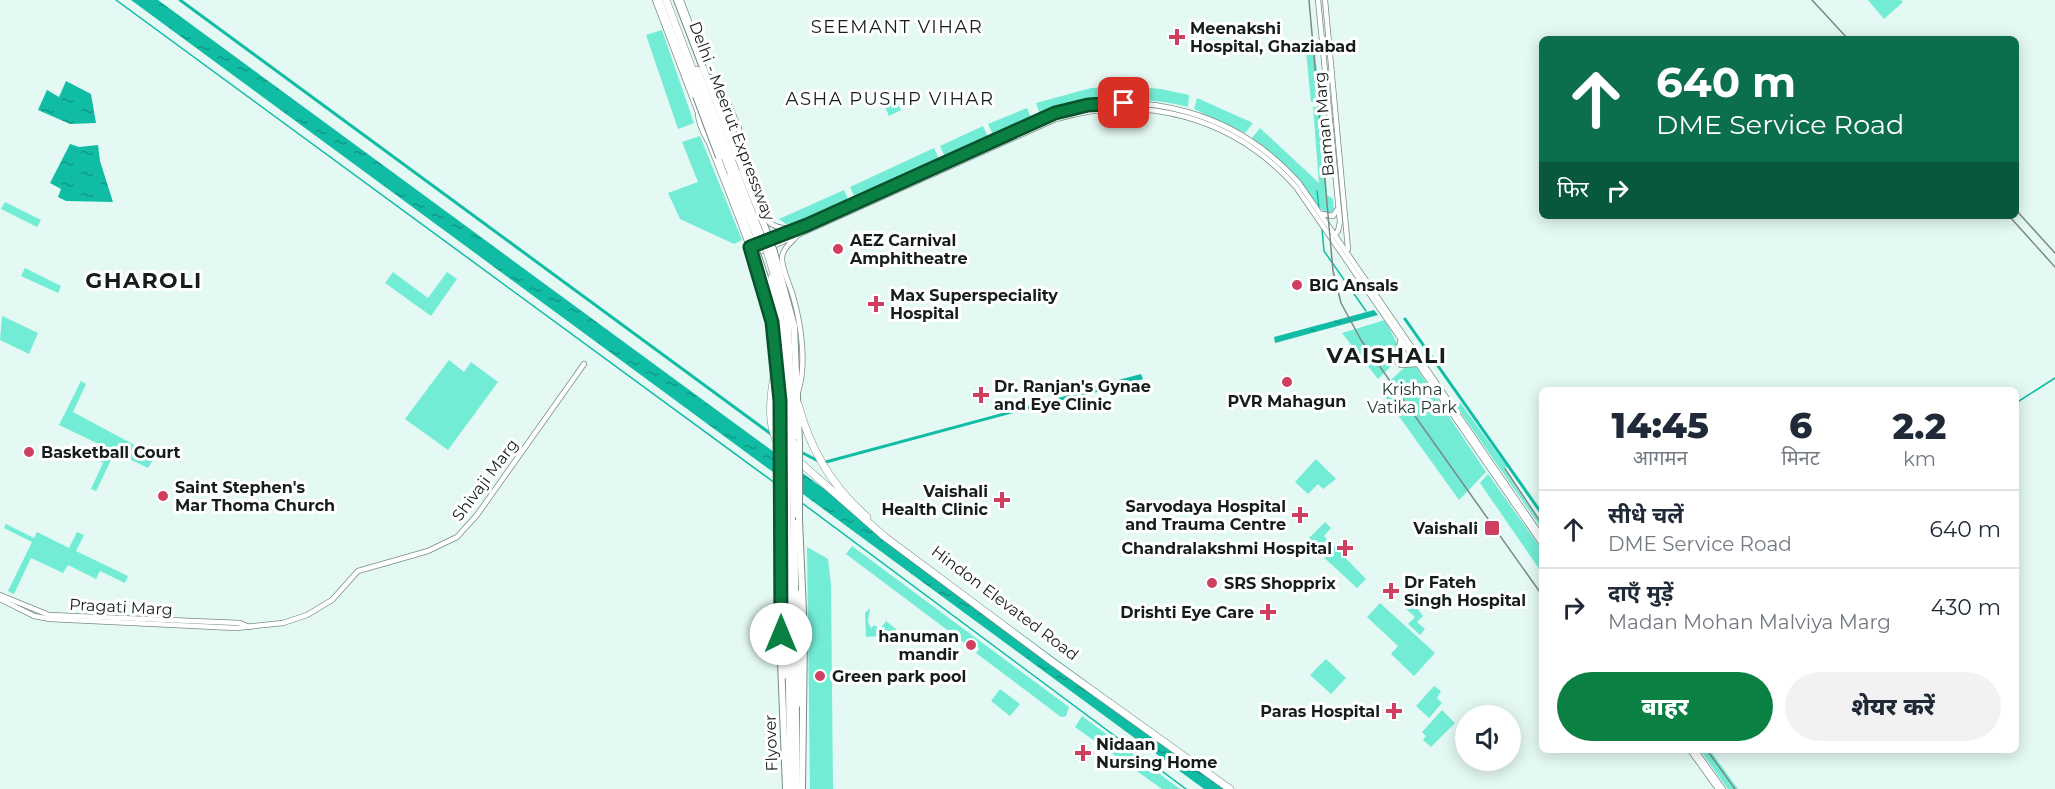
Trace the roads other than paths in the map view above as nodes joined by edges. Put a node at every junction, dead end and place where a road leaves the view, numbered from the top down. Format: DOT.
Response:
graph roads {
  1 [pos="660,0"];
  2 [pos="671,0"];
  3 [pos="1318,0"];
  4 [pos="1325,0"];
  5 [pos="679,2"];
  6 [pos="681,35"];
  7 [pos="727,101"];
  8 [pos="697,110"];
  9 [pos="1333,115"];
  10 [pos="1226,128"];
  11 [pos="739,140"];
  12 [pos="709,143"];
  13 [pos="1338,208"];
  14 [pos="1322,214"];
  15 [pos="1344,228"];
  16 [pos="800,230"];
  17 [pos="1335,237"];
  18 [pos="750,247"];
  19 [pos="1348,252"];
  20 [pos="753,255"];
  21 [pos="1400,339"];
  22 [pos="780,342"];
  23 [pos="584,364"];
  24 [pos="777,364"];
  25 [pos="1417,364"];
  26 [pos="798,392"];
  27 [pos="780,401"];
  28 [pos="798,404"];
  29 [pos="786,437"];
  30 [pos="790,514"];
  31 [pos="1539,533"];
  32 [pos="787,536"];
  33 [pos="1539,540"];
  34 [pos="797,549"];
  35 [pos="0,595"];
  36 [pos="0,599"];
  37 [pos="245,626"];
  38 [pos="802,632"];
  39 [pos="783,634"];
  40 [pos="790,722"];
  41 [pos="799,742"];
  42 [pos="1695,753"];
  43 [pos="1695,753"];
  44 [pos="786,789"];
  45 [pos="790,789"];
  46 [pos="796,789"];
  47 [pos="802,789"];
  48 [pos="1230,789"];
  49 [pos="1237,789"];
  50 [pos="1718,789"];
  51 [pos="1723,789"];
  1 -- 6 [label="highway, Delhi - Meerut Expressway"];
  1 -- 8 [label="main road"];
  1 -- 22 [label="highway, bridge"];
  2 -- 6 [label="highway, Delhi - Meerut Expressway"];
  3 -- 9 [label="main road, Baman Marg"];
  4 -- 9 [label="main road, Baman Marg"];
  5 -- 7 [label="main road"];
  5 -- 26 [label="highway, bridge"];
  6 -- 29 [label="highway, Delhi - Meerut Expressway, bridge"];
  7 -- 8 [label="main road"];
  7 -- 11 [label="main road"];
  8 -- 12 [label="main road"];
  9 -- 13 [label="main road, Baman Marg"];
  9 -- 15 [label="main road, Baman Marg"];
  10 -- 14 [label="main road"];
  10 -- 16 [label="main road"];
  10 -- 17 [label="main road"];
  11 -- 12 [label="main road"];
  11 -- 16 [label="main road"];
  12 -- 18 [label="main road"];
  13 -- 14 [label="main road"];
  13 -- 17 [label="main road, Baman Marg"];
  14 -- 17 [label="main road"];
  15 -- 17 [label="main road"];
  15 -- 19 [label="main road, Baman Marg"];
  16 -- 18 [label="main road"];
  16 -- 20 [label="main road"];
  16 -- 26 [label="main road"];
  17 -- 19 [label="main road"];
  17 -- 21 [label="main road"];
  18 -- 20 [label="main road"];
  19 -- 31 [label="main road"];
  20 -- 24 [label="main road"];
  21 -- 25 [label="main road"];
  21 -- 25 [label="main road"];
  22 -- 24 [label="highway"];
  22 -- 27 [label="highway"];
  23 -- 37 [label="main road, Shivaji Marg"];
  24 -- 27 [label="main road"];
  24 -- 29 [label="highway"];
  25 -- 33 [label="main road"];
  26 -- 28 [label="highway"];
  27 -- 29 [label="highway"];
  28 -- 29 [label="highway"];
  28 -- 49 [label="highway, Hindon Elevated Road"];
  29 -- 30 [label="highway, Delhi - Meerut Expressway, bridge"];
  29 -- 30 [label="highway, Flyover, bridge"];
  29 -- 48 [label="highway, Hindon Elevated Road"];
  30 -- 32 [label="highway, Delhi - Meerut Expressway"];
  30 -- 34 [label="highway, Delhi - Meerut Expressway"];
  30 -- 39 [label="highway, Flyover"];
  32 -- 39 [label="highway"];
  32 -- 40 [label="highway, Delhi - Meerut Expressway"];
  34 -- 38 [label="highway"];
  34 -- 41 [label="highway, Delhi - Meerut Expressway"];
  35 -- 37 [label="main road, Pragati Marg"];
  36 -- 37 [label="main road, Pragati Marg"];
  38 -- 41 [label="highway"];
  38 -- 41 [label="highway"];
  39 -- 40 [label="highway"];
  39 -- 44 [label="highway, Flyover"];
  40 -- 45 [label="highway, Delhi - Meerut Expressway"];
  41 -- 46 [label="highway, Delhi - Meerut Expressway"];
  41 -- 47 [label="highway"];
  42 -- 50 [label="main road"];
  43 -- 51 [label="main road"];
}
